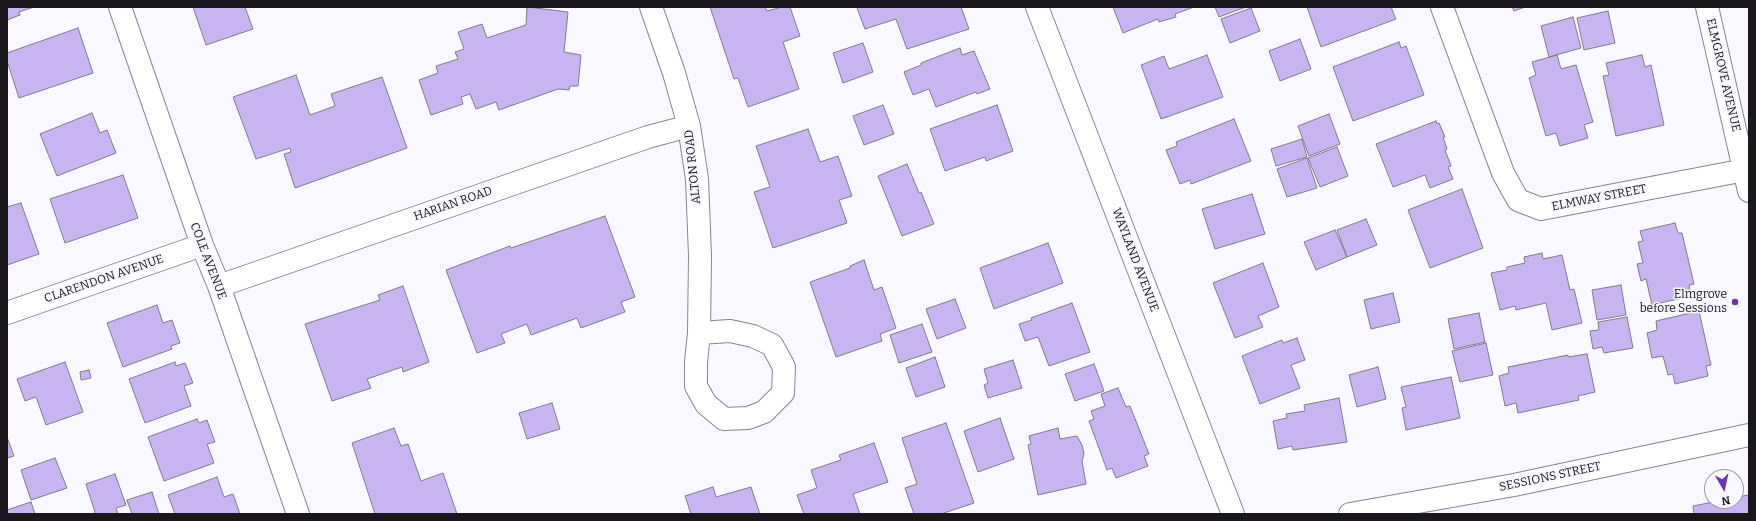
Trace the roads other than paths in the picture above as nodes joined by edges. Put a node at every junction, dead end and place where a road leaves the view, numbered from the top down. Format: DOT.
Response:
graph roads {
  1 [pos="120,7"];
  2 [pos="651,7"];
  3 [pos="1037,7"];
  4 [pos="1442,7"];
  5 [pos="1707,7"];
  6 [pos="689,126"];
  7 [pos="1747,180"];
  8 [pos="202,245"];
  9 [pos="219,286"];
  10 [pos="7,313"];
  11 [pos="699,333"];
  12 [pos="1749,435"];
  13 [pos="298,514"];
  14 [pos="1233,514"];
  15 [pos="1350,514"];
  1 -- 8 [label="street, COLE AVENUE"];
  2 -- 6 [label="street, ALTON ROAD"];
  3 -- 14 [label="street, WAYLAND AVENUE"];
  4 -- 7 [label="street, ELMWAY STREET"];
  5 -- 7 [label="street, ELMGROVE AVENUE"];
  6 -- 9 [label="street, HARIAN ROAD"];
  6 -- 11 [label="street, ALTON ROAD"];
  8 -- 9 [label="street, COLE AVENUE"];
  8 -- 10 [label="street, CLARENDON AVENUE"];
  9 -- 13 [label="street, COLE AVENUE"];
  11 -- 11 [label="street, ALTON ROAD"];
  12 -- 15 [label="street, SESSIONS STREET"];
}
